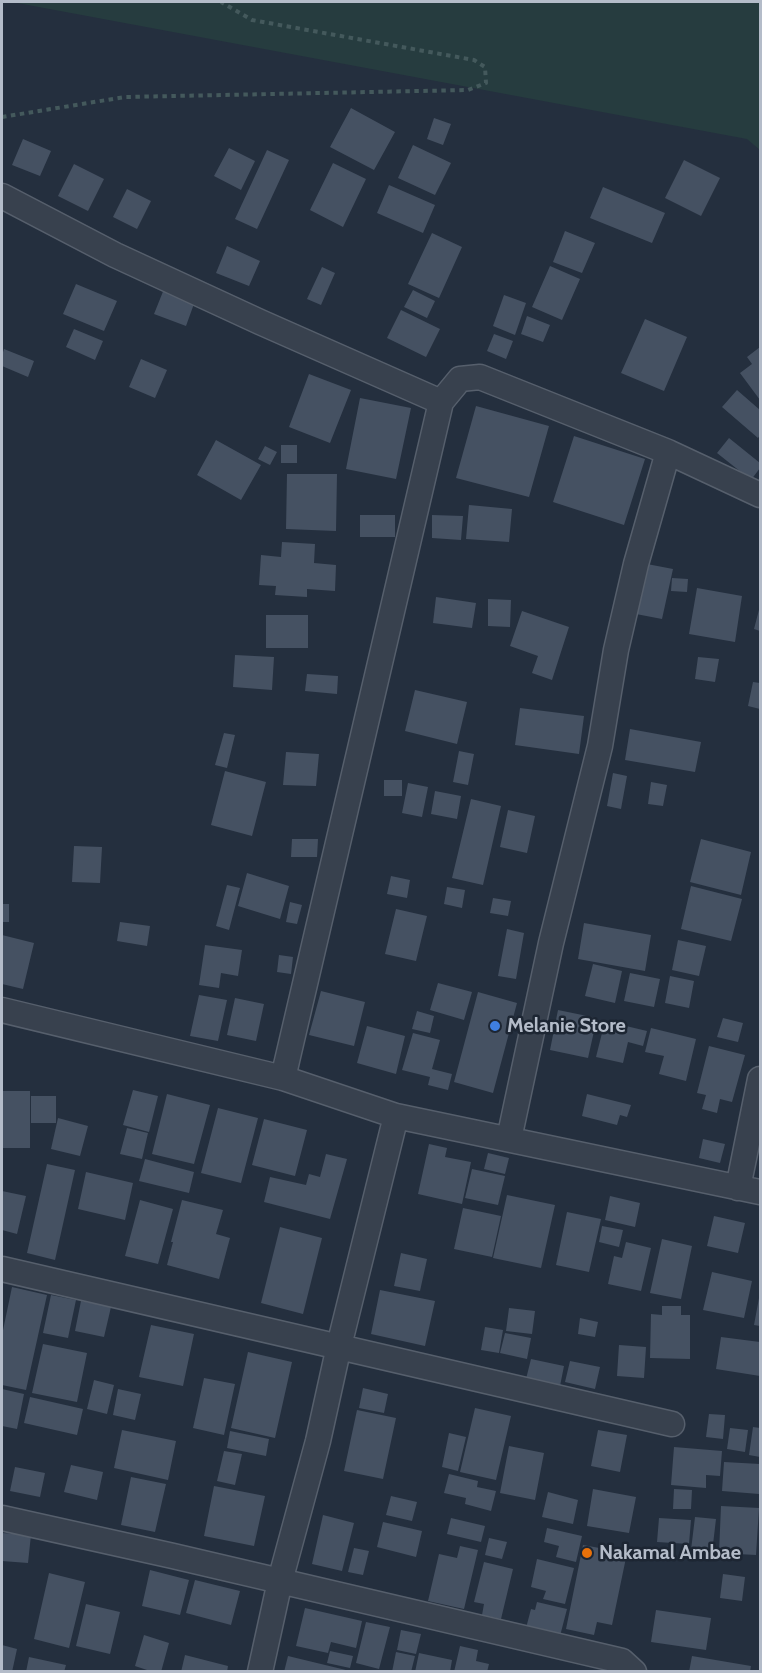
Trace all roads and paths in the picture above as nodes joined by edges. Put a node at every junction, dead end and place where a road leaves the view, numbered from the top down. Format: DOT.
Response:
graph roads {
  1 [pos="221,2"];
  2 [pos="2,117"];
  3 [pos="2,196"];
  4 [pos="441,402"];
  5 [pos="668,452"];
  6 [pos="760,495"];
  7 [pos="2,1010"];
  8 [pos="283,1078"];
  9 [pos="760,1079"];
  10 [pos="396,1116"];
  11 [pos="509,1139"];
  12 [pos="749,1190"];
  13 [pos="2,1269"];
  14 [pos="339,1346"];
  15 [pos="672,1424"];
  16 [pos="2,1518"];
  17 [pos="280,1581"];
  18 [pos="260,1671"];
  19 [pos="634,1671"];
  1 -- 2 [label="path"];
  3 -- 4 [label="street"];
  4 -- 5 [label="street"];
  4 -- 8 [label="street"];
  5 -- 6 [label="street"];
  5 -- 11 [label="street"];
  7 -- 8 [label="street"];
  8 -- 10 [label="street"];
  9 -- 12 [label="street"];
  10 -- 11 [label="street"];
  10 -- 14 [label="street"];
  11 -- 12 [label="street"];
  13 -- 14 [label="street"];
  14 -- 15 [label="street"];
  14 -- 17 [label="street"];
  16 -- 17 [label="street"];
  17 -- 18 [label="street"];
  17 -- 19 [label="street"];
}
